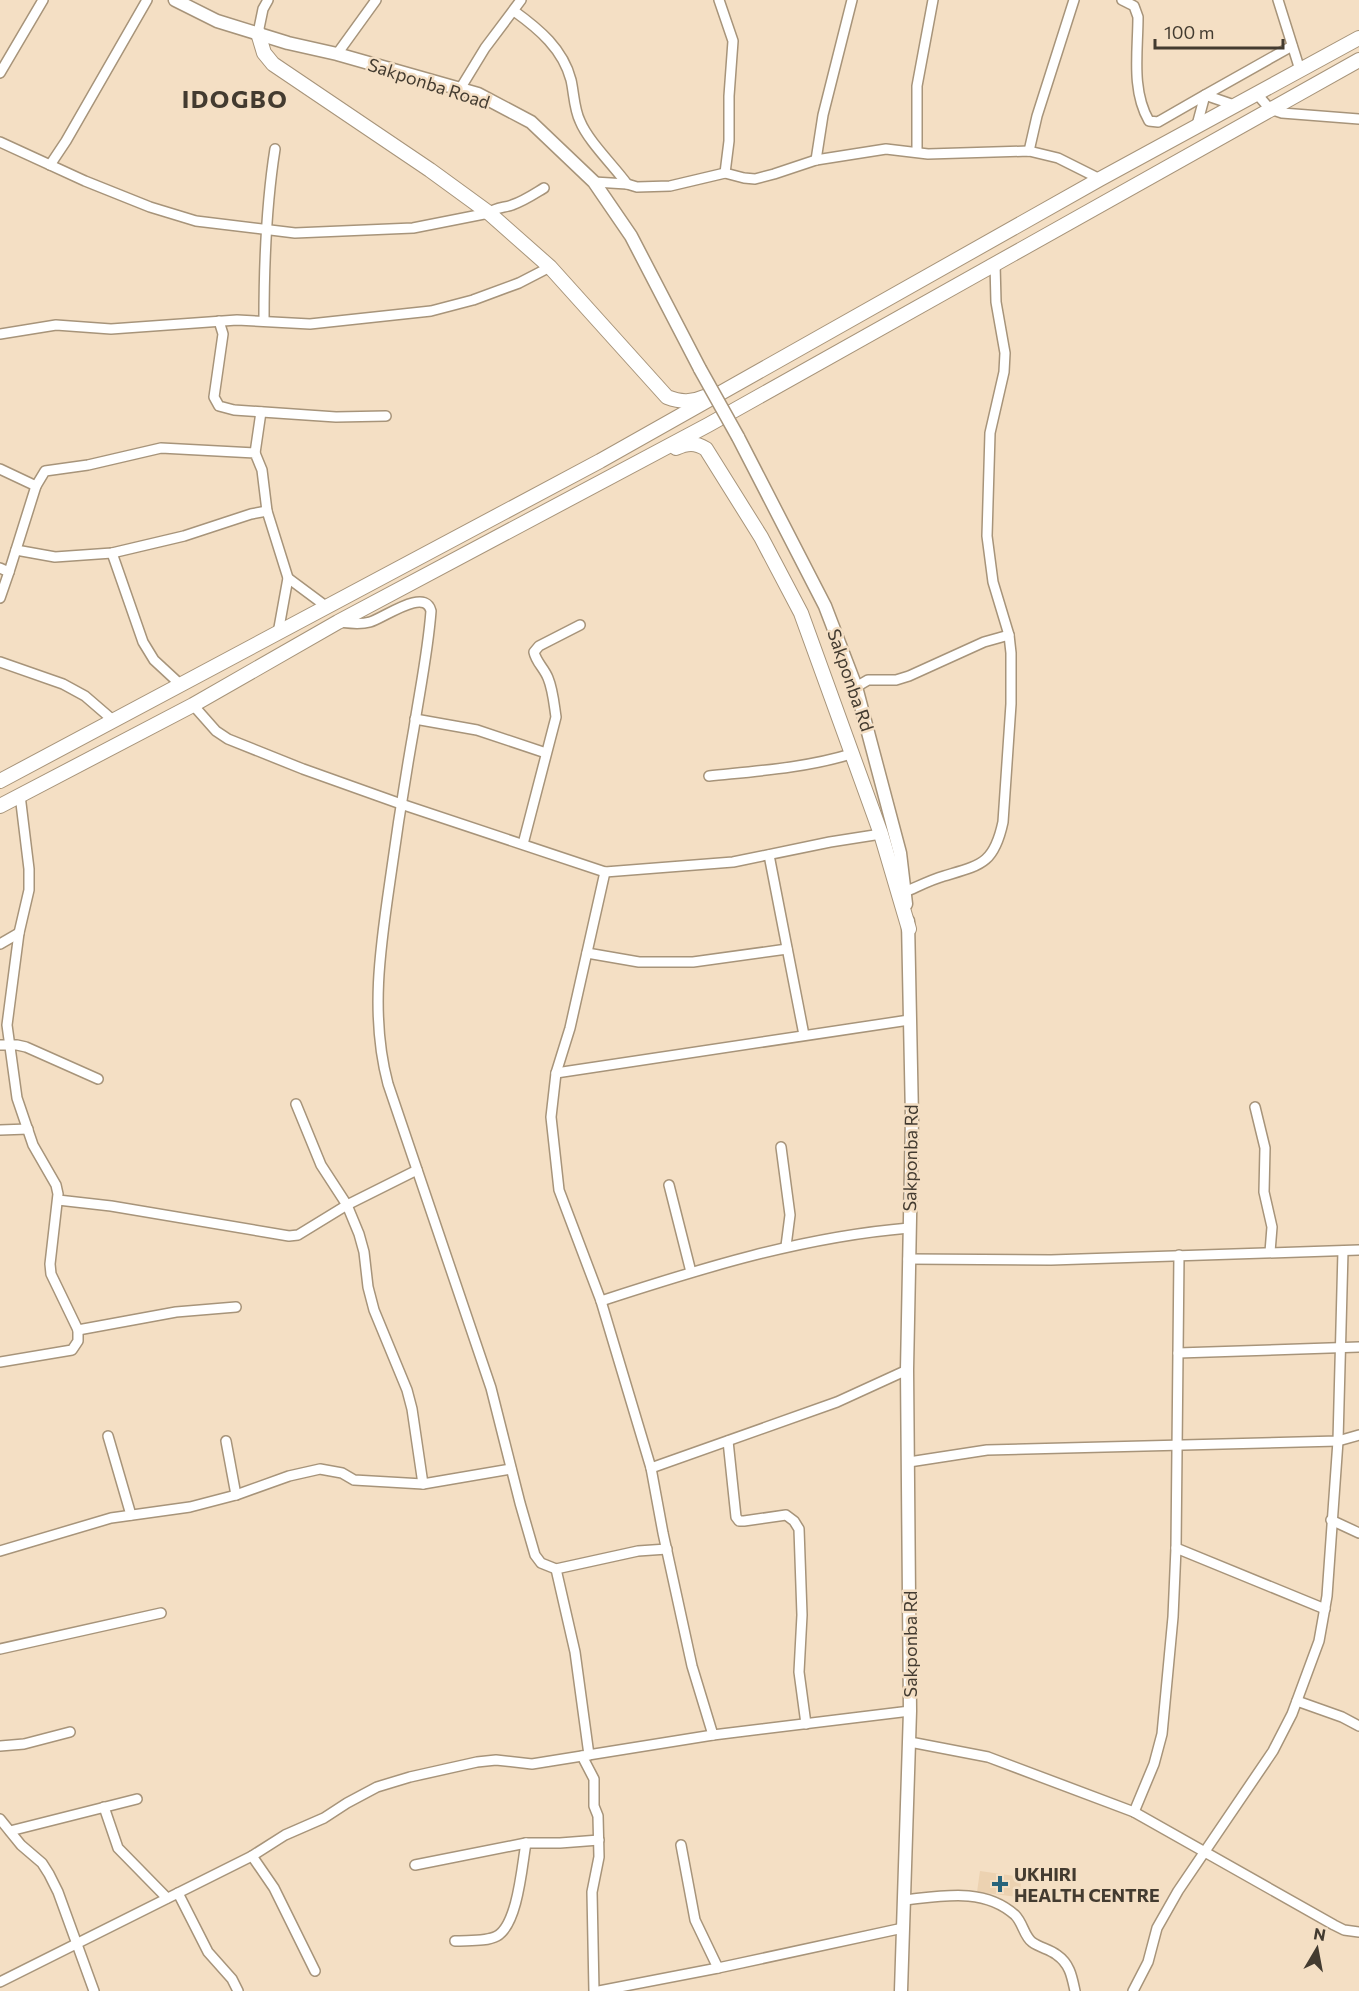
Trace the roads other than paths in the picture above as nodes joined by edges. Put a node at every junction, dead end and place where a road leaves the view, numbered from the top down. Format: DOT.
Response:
graph roads {
  1 [pos="43,0"];
  2 [pos="147,0"];
  3 [pos="175,0"];
  4 [pos="268,0"];
  5 [pos="376,0"];
  6 [pos="521,0"];
  7 [pos="719,0"];
  8 [pos="852,0"];
  9 [pos="933,0"];
  10 [pos="1074,0"];
  11 [pos="1122,0"];
  12 [pos="1278,0"];
  13 [pos="514,11"];
  14 [pos="258,33"];
  15 [pos="1359,38"];
  16 [pos="1293,46"];
  17 [pos="337,54"];
  18 [pos="1359,60"];
  19 [pos="1300,70"];
  20 [pos="0,74"];
  21 [pos="460,89"];
  22 [pos="1256,93"];
  23 [pos="1205,95"];
  24 [pos="1234,105"];
  25 [pos="1270,109"];
  26 [pos="1359,119"];
  27 [pos="1197,125"];
  28 [pos="0,142"];
  29 [pos="275,149"];
  30 [pos="917,152"];
  31 [pos="1029,152"];
  32 [pos="816,160"];
  33 [pos="50,165"];
  34 [pos="725,173"];
  35 [pos="1100,179"];
  36 [pos="594,182"];
  37 [pos="627,184"];
  38 [pos="544,188"];
  39 [pos="511,206"];
  40 [pos="489,213"];
  41 [pos="501,224"];
  42 [pos="265,230"];
  43 [pos="995,264"];
  44 [pos="550,267"];
  45 [pos="264,320"];
  46 [pos="219,321"];
  47 [pos="0,334"];
  48 [pos="771,365"];
  49 [pos="700,369"];
  50 [pos="790,379"];
  51 [pos="668,397"];
  52 [pos="261,412"];
  53 [pos="386,416"];
  54 [pos="623,448"];
  55 [pos="706,449"];
  56 [pos="255,453"];
  57 [pos="627,468"];
  58 [pos="0,469"];
  59 [pos="36,486"];
  60 [pos="267,511"];
  61 [pos="16,550"];
  62 [pos="112,553"];
  63 [pos="5,570"];
  64 [pos="288,578"];
  65 [pos="0,598"];
  66 [pos="327,607"];
  67 [pos="338,622"];
  68 [pos="580,625"];
  69 [pos="278,633"];
  70 [pos="1009,635"];
  71 [pos="0,662"];
  72 [pos="181,685"];
  73 [pos="856,687"];
  74 [pos="193,705"];
  75 [pos="416,719"];
  76 [pos="114,721"];
  77 [pos="546,753"];
  78 [pos="851,754"];
  79 [pos="709,776"];
  80 [pos="0,781"];
  81 [pos="20,795"];
  82 [pos="401,804"];
  83 [pos="0,806"];
  84 [pos="881,834"];
  85 [pos="523,844"];
  86 [pos="769,855"];
  87 [pos="605,872"];
  88 [pos="904,892"];
  89 [pos="909,929"];
  90 [pos="19,933"];
  91 [pos="0,944"];
  92 [pos="787,949"];
  93 [pos="587,953"];
  94 [pos="909,1020"];
  95 [pos="804,1035"];
  96 [pos="5,1045"];
  97 [pos="556,1072"];
  98 [pos="99,1079"];
  99 [pos="296,1104"];
  100 [pos="1255,1107"];
  101 [pos="28,1129"];
  102 [pos="0,1130"];
  103 [pos="781,1147"];
  104 [pos="417,1170"];
  105 [pos="669,1185"];
  106 [pos="58,1200"];
  107 [pos="347,1205"];
  108 [pos="909,1228"];
  109 [pos="786,1246"];
  110 [pos="1359,1250"];
  111 [pos="1343,1251"];
  112 [pos="1270,1252"];
  113 [pos="1179,1255"];
  114 [pos="908,1259"];
  115 [pos="691,1272"];
  116 [pos="600,1301"];
  117 [pos="236,1307"];
  118 [pos="78,1330"];
  119 [pos="1339,1347"];
  120 [pos="1359,1347"];
  121 [pos="1178,1353"];
  122 [pos="0,1362"];
  123 [pos="907,1370"];
  124 [pos="1359,1435"];
  125 [pos="108,1436"];
  126 [pos="225,1441"];
  127 [pos="728,1441"];
  128 [pos="1338,1441"];
  129 [pos="1178,1446"];
  130 [pos="909,1461"];
  131 [pos="651,1468"];
  132 [pos="511,1469"];
  133 [pos="423,1484"];
  134 [pos="236,1495"];
  135 [pos="131,1515"];
  136 [pos="1331,1520"];
  137 [pos="1359,1533"];
  138 [pos="1176,1548"];
  139 [pos="667,1549"];
  140 [pos="0,1551"];
  141 [pos="556,1569"];
  142 [pos="1325,1609"];
  143 [pos="160,1613"];
  144 [pos="0,1649"];
  145 [pos="1297,1701"];
  146 [pos="910,1711"];
  147 [pos="806,1724"];
  148 [pos="1359,1726"];
  149 [pos="70,1732"];
  150 [pos="713,1735"];
  151 [pos="910,1742"];
  152 [pos="0,1746"];
  153 [pos="585,1755"];
  154 [pos="137,1799"];
  155 [pos="105,1807"];
  156 [pos="1134,1812"];
  157 [pos="0,1819"];
  158 [pos="10,1831"];
  159 [pos="599,1840"];
  160 [pos="526,1843"];
  161 [pos="681,1845"];
  162 [pos="1205,1852"];
  163 [pos="252,1856"];
  164 [pos="415,1865"];
  165 [pos="178,1893"];
  166 [pos="167,1898"];
  167 [pos="904,1900"];
  168 [pos="903,1928"];
  169 [pos="1359,1932"];
  170 [pos="455,1941"];
  171 [pos="75,1945"];
  172 [pos="718,1968"];
  173 [pos="315,1971"];
  174 [pos="2,1981"];
  175 [pos="8,1991"];
  176 [pos="94,1991"];
  177 [pos="238,1991"];
  178 [pos="594,1991"];
  179 [pos="599,1991"];
  180 [pos="901,1991"];
  181 [pos="1075,1991"];
  182 [pos="1134,1991"];
  1 -- 20 [label="street"];
  2 -- 33 [label="street"];
  3 -- 14 [label="main road, Sakponba Road"];
  4 -- 14 [label="street"];
  5 -- 17 [label="street"];
  6 -- 13 [label="street"];
  7 -- 34 [label="street"];
  8 -- 32 [label="street"];
  9 -- 30 [label="street"];
  10 -- 31 [label="street"];
  11 -- 23 [label="street"];
  12 -- 16 [label="street"];
  13 -- 21 [label="street"];
  13 -- 37 [label="street"];
  14 -- 17 [label="main road, Sakponba Road"];
  14 -- 40 [label="highway"];
  15 -- 19 [label="highway"];
  16 -- 19 [label="street"];
  16 -- 23 [label="street"];
  17 -- 21 [label="main road, Sakponba Road"];
  18 -- 25 [label="highway"];
  19 -- 22 [label="highway"];
  21 -- 36 [label="main road, Sakponba Road"];
  22 -- 24 [label="highway"];
  22 -- 25 [label="street"];
  23 -- 24 [label="street"];
  23 -- 27 [label="street"];
  24 -- 27 [label="highway"];
  25 -- 26 [label="street"];
  25 -- 43 [label="highway"];
  27 -- 35 [label="highway"];
  28 -- 33 [label="street"];
  29 -- 42 [label="street"];
  30 -- 31 [label="street"];
  30 -- 32 [label="street"];
  31 -- 35 [label="street"];
  32 -- 34 [label="street"];
  33 -- 42 [label="street"];
  34 -- 37 [label="street"];
  35 -- 48 [label="highway"];
  36 -- 37 [label="street"];
  36 -- 49 [label="main road, Sakponba Road"];
  38 -- 39 [label="street"];
  39 -- 40 [label="street"];
  39 -- 41 [label="street"];
  40 -- 41 [label="highway"];
  40 -- 42 [label="street"];
  41 -- 44 [label="highway"];
  42 -- 45 [label="street"];
  43 -- 50 [label="highway"];
  43 -- 70 [label="street"];
  44 -- 45 [label="street"];
  44 -- 51 [label="highway"];
  45 -- 46 [label="street"];
  46 -- 47 [label="street"];
  46 -- 52 [label="street"];
  48 -- 51 [label="highway"];
  48 -- 54 [label="highway"];
  49 -- 73 [label="main road, Sakponba Rd, bridge"];
  50 -- 55 [label="highway"];
  50 -- 57 [label="highway"];
  51 -- 54 [label="highway"];
  52 -- 53 [label="street"];
  52 -- 56 [label="street"];
  54 -- 66 [label="highway"];
  55 -- 57 [label="highway"];
  55 -- 78 [label="highway"];
  56 -- 59 [label="street"];
  56 -- 60 [label="street"];
  57 -- 67 [label="highway"];
  58 -- 59 [label="street"];
  59 -- 61 [label="street"];
  60 -- 62 [label="street"];
  60 -- 64 [label="street"];
  61 -- 62 [label="street"];
  61 -- 63 [label="street"];
  62 -- 72 [label="street"];
  63 -- 65 [label="street"];
  64 -- 66 [label="street"];
  64 -- 69 [label="street"];
  66 -- 69 [label="highway"];
  67 -- 74 [label="highway"];
  67 -- 75 [label="street"];
  68 -- 77 [label="street"];
  69 -- 72 [label="highway"];
  70 -- 73 [label="street"];
  70 -- 88 [label="street"];
  71 -- 76 [label="street"];
  72 -- 76 [label="highway"];
  73 -- 88 [label="main road, Sakponba Rd"];
  74 -- 81 [label="highway"];
  74 -- 82 [label="street"];
  75 -- 77 [label="street"];
  75 -- 82 [label="street"];
  76 -- 80 [label="highway"];
  77 -- 85 [label="street"];
  78 -- 79 [label="street"];
  78 -- 84 [label="highway"];
  81 -- 83 [label="highway"];
  81 -- 90 [label="street"];
  82 -- 85 [label="street"];
  82 -- 104 [label="street"];
  84 -- 86 [label="street"];
  84 -- 89 [label="highway"];
  85 -- 87 [label="street"];
  86 -- 87 [label="street"];
  86 -- 92 [label="street"];
  87 -- 93 [label="street"];
  88 -- 89 [label="main road, Sakponba Rd"];
  89 -- 94 [label="main road, Sakponba Rd"];
  90 -- 91 [label="street"];
  90 -- 96 [label="street"];
  92 -- 93 [label="street"];
  92 -- 95 [label="street"];
  93 -- 97 [label="street"];
  94 -- 95 [label="street"];
  94 -- 108 [label="main road, Sakponba Rd"];
  95 -- 97 [label="street"];
  96 -- 98 [label="street"];
  96 -- 101 [label="street"];
  97 -- 116 [label="street"];
  99 -- 107 [label="street"];
  100 -- 112 [label="street"];
  101 -- 102 [label="street"];
  101 -- 106 [label="street"];
  103 -- 109 [label="street"];
  104 -- 107 [label="street"];
  104 -- 132 [label="street"];
  105 -- 115 [label="street"];
  106 -- 107 [label="street"];
  106 -- 118 [label="street"];
  107 -- 133 [label="street"];
  108 -- 109 [label="street"];
  108 -- 114 [label="main road, Sakponba Rd"];
  109 -- 115 [label="street"];
  110 -- 111 [label="street"];
  111 -- 112 [label="street"];
  111 -- 119 [label="street"];
  112 -- 113 [label="street"];
  113 -- 114 [label="street"];
  113 -- 121 [label="street"];
  114 -- 123 [label="main road, Sakponba Rd"];
  115 -- 116 [label="street"];
  116 -- 131 [label="street"];
  117 -- 118 [label="street"];
  118 -- 122 [label="street"];
  119 -- 120 [label="street"];
  119 -- 121 [label="street"];
  119 -- 128 [label="street"];
  121 -- 129 [label="street"];
  123 -- 127 [label="street"];
  123 -- 130 [label="main road, Sakponba Rd"];
  124 -- 128 [label="street"];
  125 -- 135 [label="street"];
  126 -- 134 [label="street"];
  127 -- 131 [label="street"];
  127 -- 147 [label="street"];
  128 -- 129 [label="street"];
  128 -- 136 [label="street"];
  129 -- 130 [label="street"];
  129 -- 138 [label="street"];
  130 -- 146 [label="main road, Sakponba Rd"];
  131 -- 139 [label="street"];
  132 -- 133 [label="street"];
  132 -- 141 [label="street"];
  133 -- 134 [label="street"];
  134 -- 135 [label="street"];
  135 -- 140 [label="street"];
  136 -- 137 [label="street"];
  136 -- 142 [label="street"];
  138 -- 142 [label="street"];
  138 -- 156 [label="street"];
  139 -- 141 [label="street"];
  139 -- 150 [label="street"];
  141 -- 153 [label="street"];
  142 -- 145 [label="street"];
  143 -- 144 [label="street"];
  145 -- 148 [label="street"];
  145 -- 162 [label="street"];
  146 -- 147 [label="street"];
  146 -- 151 [label="main road, Sakponba Rd"];
  147 -- 150 [label="street"];
  149 -- 152 [label="street"];
  150 -- 153 [label="street"];
  151 -- 156 [label="street"];
  151 -- 167 [label="main road, Sakponba Rd"];
  153 -- 159 [label="street"];
  153 -- 163 [label="street"];
  154 -- 155 [label="street"];
  155 -- 158 [label="street"];
  155 -- 166 [label="street"];
  156 -- 162 [label="street"];
  157 -- 158 [label="street"];
  158 -- 171 [label="street"];
  159 -- 160 [label="street"];
  159 -- 178 [label="street"];
  160 -- 164 [label="street"];
  160 -- 170 [label="street"];
  161 -- 172 [label="street"];
  162 -- 169 [label="street"];
  162 -- 182 [label="street"];
  163 -- 165 [label="street"];
  163 -- 173 [label="street"];
  165 -- 166 [label="street"];
  165 -- 177 [label="street"];
  166 -- 171 [label="street"];
  167 -- 168 [label="main road, Sakponba Rd"];
  167 -- 181 [label="street"];
  168 -- 172 [label="street"];
  168 -- 180 [label="main road, Sakponba Rd"];
  171 -- 174 [label="street"];
  171 -- 176 [label="street"];
  172 -- 179 [label="street"];
  174 -- 175 [label="street"];
}
